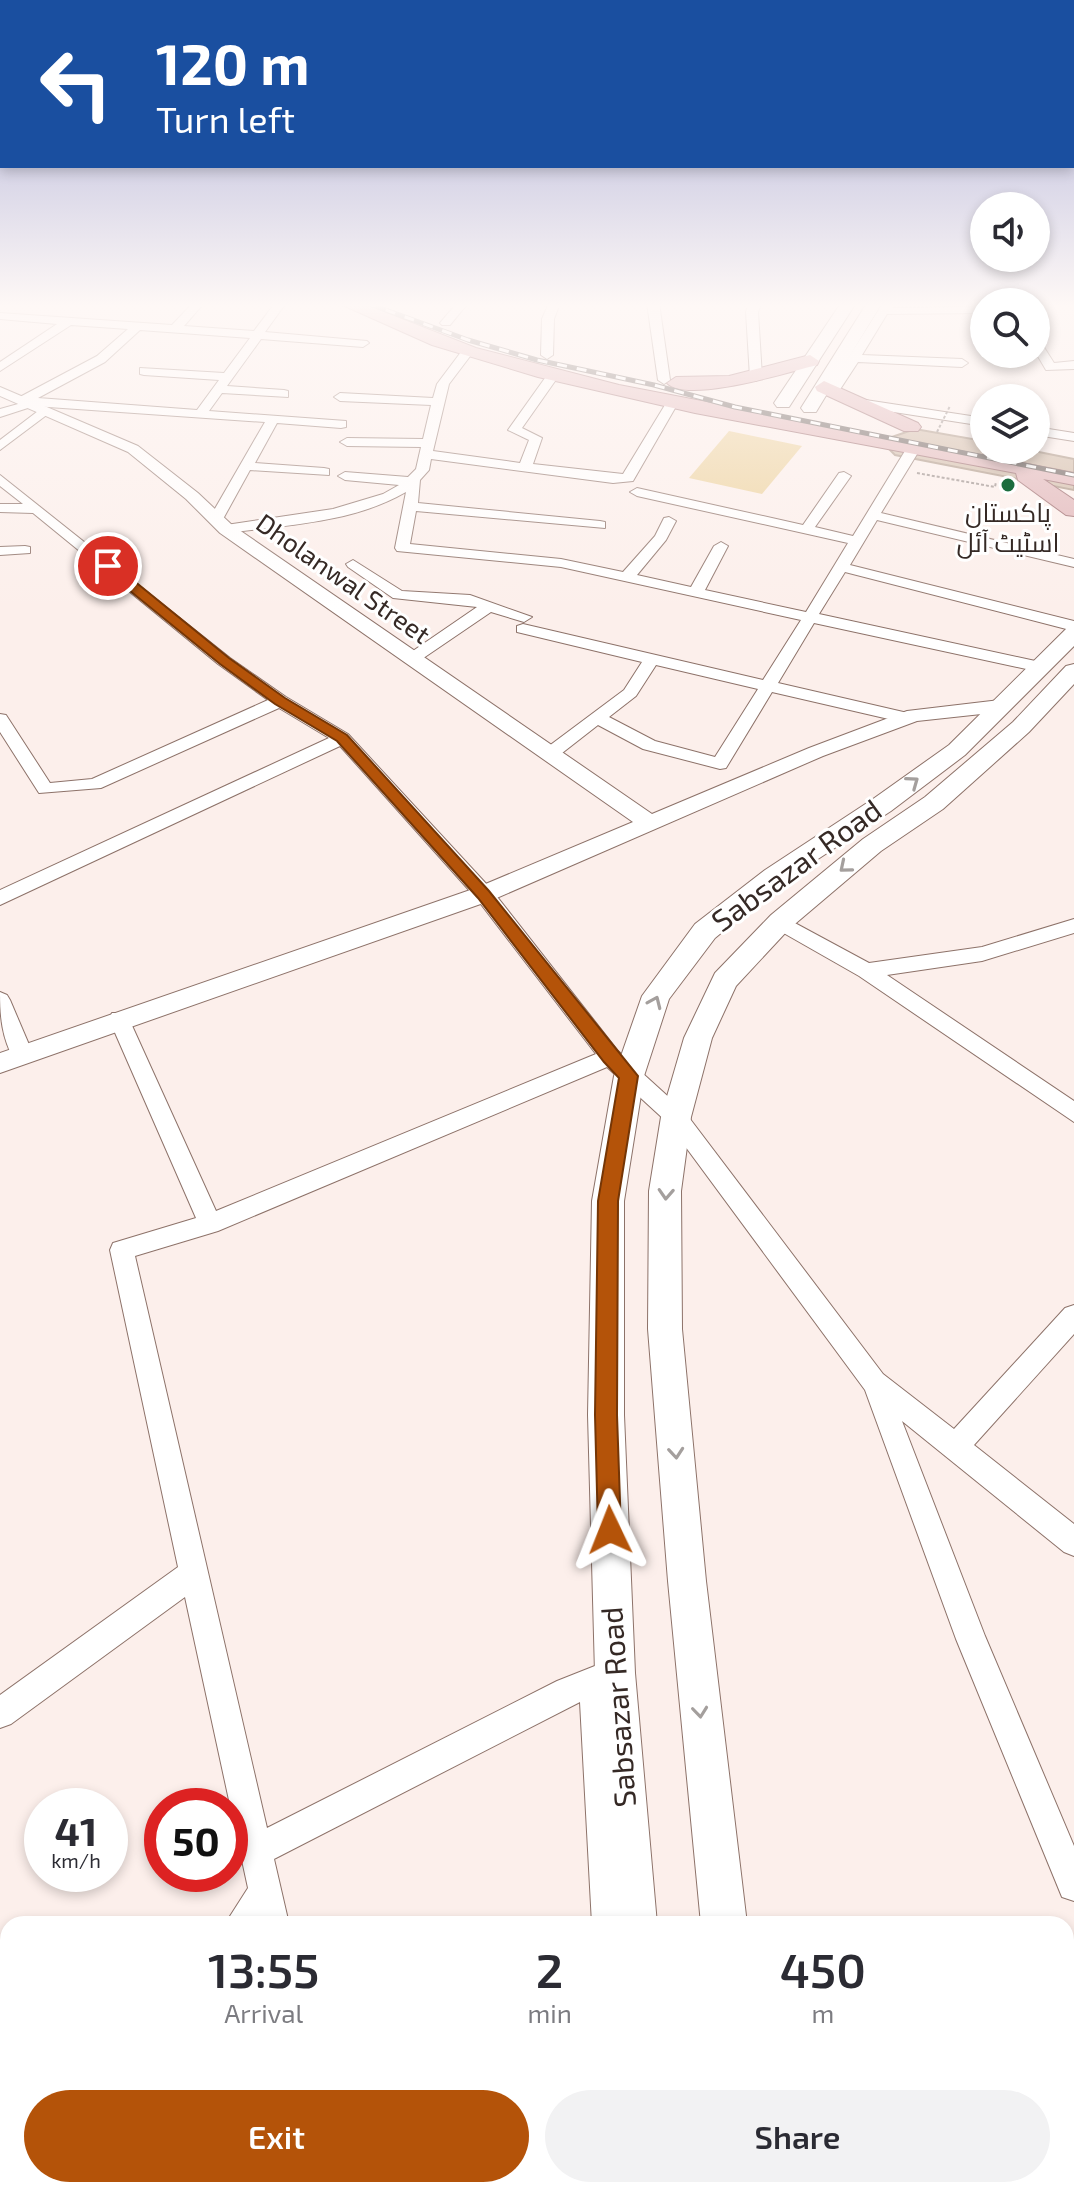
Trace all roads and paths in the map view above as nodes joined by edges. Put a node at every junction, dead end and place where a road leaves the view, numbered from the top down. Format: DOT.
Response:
graph roads {
  1 [pos="19,406"];
  2 [pos="32,406"];
  3 [pos="66,406"];
  4 [pos="206,406"];
  5 [pos="436,406"];
  6 [pos="531,406"];
  7 [pos="658,406"];
  8 [pos="736,406"];
  9 [pos="761,406"];
  10 [pos="789,406"];
  11 [pos="798,406"];
  12 [pos="864,406"];
  13 [pos="876,406"];
  14 [pos="950,406"];
  15 [pos="795,407"];
  16 [pos="46,411"];
  17 [pos="0,413"];
  18 [pos="200,414"];
  19 [pos="273,419"];
  20 [pos="970,420"];
  21 [pos="341,424"];
  22 [pos="1050,433"];
  23 [pos="1074,437"];
  24 [pos="924,439"];
  25 [pos="970,439"];
  26 [pos="3,441"];
  27 [pos="347,442"];
  28 [pos="426,448"];
  29 [pos="1050,451"];
  30 [pos="1074,455"];
  31 [pos="1007,465"];
  32 [pos="246,466"];
  33 [pos="525,467"];
  34 [pos="324,472"];
  35 [pos="914,473"];
  36 [pos="345,476"];
  37 [pos="844,476"];
  38 [pos="0,479"];
  39 [pos="1074,479"];
  40 [pos="415,482"];
  41 [pos="995,487"];
  42 [pos="637,492"];
  43 [pos="410,506"];
  44 [pos="0,508"];
  45 [pos="38,509"];
  46 [pos="1074,510"];
  47 [pos="873,515"];
  48 [pos="669,521"];
  49 [pos="221,524"];
  50 [pos="600,525"];
  51 [pos="806,530"];
  52 [pos="857,541"];
  53 [pos="721,546"];
  54 [pos="25,550"];
  55 [pos="0,551"];
  56 [pos="1074,563"];
  57 [pos="353,564"];
  58 [pos="841,567"];
  59 [pos="627,577"];
  60 [pos="696,592"];
  61 [pos="489,606"];
  62 [pos="810,617"];
  63 [pos="1074,626"];
  64 [pos="1074,634"];
  65 [pos="413,658"];
  66 [pos="652,659"];
  67 [pos="1040,667"];
  68 [pos="1072,677"];
  69 [pos="767,686"];
  70 [pos="280,701"];
  71 [pos="1000,706"];
  72 [pos="597,718"];
  73 [pos="906,718"];
  74 [pos="0,719"];
  75 [pos="973,735"];
  76 [pos="342,738"];
  77 [pos="1003,743"];
  78 [pos="551,753"];
  79 [pos="651,824"];
  80 [pos="484,894"];
  81 [pos="0,898"];
  82 [pos="780,922"];
  83 [pos="1074,926"];
  84 [pos="866,971"];
  85 [pos="0,1000"];
  86 [pos="119,1019"];
  87 [pos="22,1054"];
  88 [pos="0,1063"];
  89 [pos="619,1066"];
  90 [pos="1074,1113"];
  91 [pos="676,1117"];
  92 [pos="210,1224"];
  93 [pos="1074,1316"];
  94 [pos="874,1382"];
  95 [pos="954,1448"];
  96 [pos="1074,1542"];
  97 [pos="194,1573"];
  98 [pos="604,1678"];
  99 [pos="0,1713"];
  100 [pos="256,1851"];
  101 [pos="1074,1885"];
  102 [pos="265,1892"];
  103 [pos="248,1916"];
  104 [pos="270,1916"];
  105 [pos="609,1916"];
  106 [pos="633,1916"];
  107 [pos="723,1916"];
  1 -- 17 [label="street"];
  2 -- 16 [label="street, Dholanwal Street"];
  3 -- 18 [label="street"];
  4 -- 18 [label="street"];
  5 -- 28 [label="street"];
  6 -- 33 [label="street"];
  7 -- 33 [label="street"];
  8 -- 15 [label="main road"];
  9 -- 24 [label="main road"];
  10 -- 15 [label="main road"];
  11 -- 15 [label="main road"];
  12 -- 24 [label="main road"];
  13 -- 20 [label="street"];
  14 -- 24 [label="path, bridge"];
  15 -- 24 [label="main road"];
  15 -- 24 [label="main road"];
  16 -- 26 [label="street"];
  16 -- 49 [label="street, Dholanwal Street"];
  18 -- 19 [label="street"];
  19 -- 21 [label="street"];
  19 -- 32 [label="street"];
  22 -- 23 [label="street"];
  24 -- 25 [label="main road"];
  24 -- 31 [label="main road"];
  24 -- 47 [label="street"];
  27 -- 28 [label="street"];
  28 -- 33 [label="street"];
  28 -- 40 [label="street"];
  29 -- 30 [label="main road"];
  31 -- 39 [label="main road"];
  31 -- 46 [label="main road"];
  32 -- 34 [label="street"];
  32 -- 49 [label="street"];
  35 -- 41 [label="path"];
  36 -- 40 [label="street"];
  37 -- 51 [label="street"];
  38 -- 45 [label="street"];
  40 -- 43 [label="street"];
  40 -- 49 [label="street"];
  42 -- 51 [label="street"];
  43 -- 50 [label="street"];
  43 -- 59 [label="street"];
  44 -- 45 [label="street"];
  45 -- 70 [label="street"];
  47 -- 52 [label="street"];
  47 -- 56 [label="street"];
  48 -- 59 [label="street"];
  49 -- 65 [label="street, Dholanwal Street"];
  51 -- 52 [label="street"];
  52 -- 58 [label="street"];
  53 -- 60 [label="street"];
  54 -- 55 [label="street"];
  57 -- 61 [label="street"];
  58 -- 62 [label="street"];
  58 -- 63 [label="street"];
  59 -- 60 [label="street"];
  60 -- 62 [label="street"];
  61 -- 65 [label="street"];
  61 -- 66 [label="street"];
  62 -- 67 [label="street"];
  62 -- 69 [label="street"];
  64 -- 67 [label="main road, Sabsazar Road"];
  65 -- 78 [label="street, Dholanwal Street"];
  66 -- 69 [label="street"];
  66 -- 72 [label="street"];
  67 -- 71 [label="main road, Sabsazar Road"];
  68 -- 77 [label="main road, Sabsazar Road"];
  69 -- 72 [label="street"];
  69 -- 73 [label="street"];
  70 -- 74 [label="street"];
  70 -- 76 [label="street"];
  71 -- 73 [label="street"];
  71 -- 75 [label="main road, Sabsazar Road"];
  72 -- 78 [label="street"];
  73 -- 79 [label="street"];
  75 -- 77 [label="main road"];
  89 -- 75 [label="main road, Sabsazar Road, one-way"];
  76 -- 80 [label="street"];
  76 -- 81 [label="street"];
  77 -- 82 [label="main road, Sabsazar Road, one-way"];
  78 -- 79 [label="street, Dholanwal Street"];
  79 -- 80 [label="street"];
  80 -- 86 [label="street"];
  80 -- 89 [label="street"];
  82 -- 84 [label="street"];
  82 -- 91 [label="main road, Sabsazar Road"];
  83 -- 84 [label="street"];
  84 -- 90 [label="street"];
  85 -- 87 [label="street"];
  86 -- 87 [label="street"];
  86 -- 92 [label="street"];
  87 -- 88 [label="street"];
  89 -- 91 [label="street"];
  89 -- 92 [label="street"];
  89 -- 98 [label="main road, Sabsazar Road"];
  91 -- 94 [label="street"];
  91 -- 107 [label="main road, Sabsazar Road, one-way"];
  92 -- 97 [label="street"];
  93 -- 95 [label="street"];
  94 -- 95 [label="street"];
  94 -- 101 [label="street"];
  95 -- 96 [label="street"];
  97 -- 99 [label="street"];
  97 -- 100 [label="street"];
  98 -- 100 [label="street"];
  98 -- 105 [label="street"];
  98 -- 106 [label="main road, Sabsazar Road"];
  100 -- 102 [label="street"];
  102 -- 103 [label="street"];
  102 -- 104 [label="street"];
}
